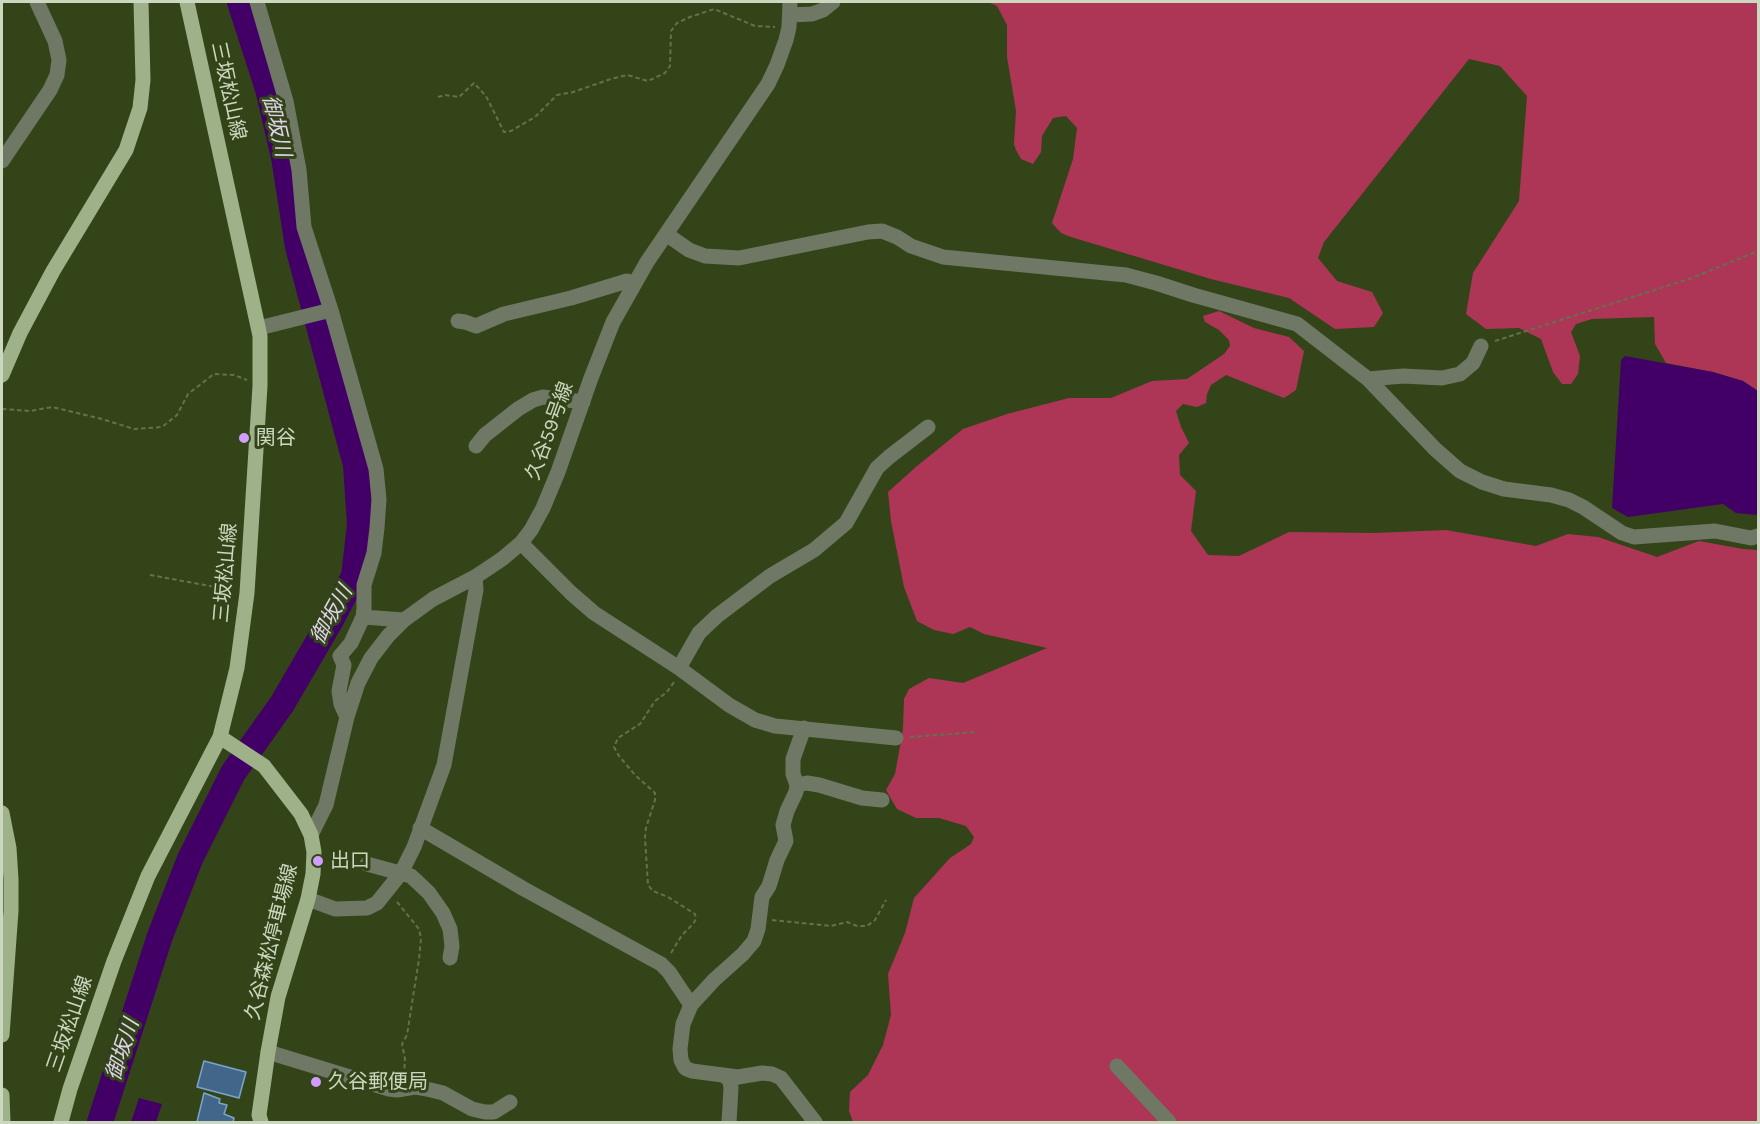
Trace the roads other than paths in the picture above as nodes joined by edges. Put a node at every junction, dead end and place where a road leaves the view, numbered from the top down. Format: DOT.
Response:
graph roads {
  1 [pos="37,2"];
  2 [pos="187,2"];
  3 [pos="257,2"];
  4 [pos="832,2"];
  5 [pos="141,4"];
  6 [pos="790,14"];
  7 [pos="2,161"];
  8 [pos="666,234"];
  9 [pos="634,283"];
  10 [pos="329,310"];
  11 [pos="458,321"];
  12 [pos="259,328"];
  13 [pos="1481,346"];
  14 [pos="2,375"];
  15 [pos="1368,380"];
  16 [pos="583,402"];
  17 [pos="928,428"];
  18 [pos="476,446"];
  19 [pos="1758,536"];
  20 [pos="521,543"];
  21 [pos="475,577"];
  22 [pos="363,617"];
  23 [pos="404,620"];
  24 [pos="679,668"];
  25 [pos="346,717"];
  26 [pos="804,728"];
  27 [pos="896,738"];
  28 [pos="224,739"];
  29 [pos="797,785"];
  30 [pos="882,800"];
  31 [pos="2,813"];
  32 [pos="420,828"];
  33 [pos="311,835"];
  34 [pos="367,864"];
  35 [pos="401,873"];
  36 [pos="308,899"];
  37 [pos="450,958"];
  38 [pos="691,1005"];
  39 [pos="2,1035"];
  40 [pos="268,1052"];
  41 [pos="1117,1066"];
  42 [pos="725,1076"];
  43 [pos="2,1095"];
  44 [pos="510,1102"];
  45 [pos="3,1122"];
  46 [pos="62,1122"];
  47 [pos="261,1122"];
  48 [pos="729,1122"];
  49 [pos="815,1122"];
  50 [pos="1169,1122"];
  1 -- 7 [label="street"];
  2 -- 12 [label="main road, 三坂松山線"];
  3 -- 10 [label="street"];
  4 -- 6 [label="street"];
  5 -- 14 [label="main road"];
  6 -- 8 [label="street, 久谷59号線"];
  8 -- 9 [label="street, 久谷59号線"];
  8 -- 15 [label="street"];
  9 -- 11 [label="street"];
  9 -- 16 [label="street, 久谷59号線"];
  10 -- 12 [label="street"];
  10 -- 22 [label="street"];
  12 -- 28 [label="main road, 三坂松山線"];
  13 -- 15 [label="street"];
  15 -- 19 [label="street"];
  16 -- 18 [label="street"];
  16 -- 20 [label="street, 久谷59号線"];
  17 -- 24 [label="street"];
  20 -- 21 [label="street, 久谷59号線"];
  20 -- 24 [label="street"];
  21 -- 23 [label="street, 久谷59号線"];
  21 -- 32 [label="street"];
  22 -- 23 [label="street"];
  22 -- 25 [label="street"];
  23 -- 25 [label="street, 久谷59号線"];
  24 -- 26 [label="street"];
  25 -- 33 [label="street, 久谷59号線"];
  26 -- 27 [label="street"];
  26 -- 29 [label="street"];
  28 -- 33 [label="main road, 久谷森松停車場線"];
  28 -- 46 [label="main road, 三坂松山線"];
  29 -- 30 [label="street"];
  29 -- 38 [label="street"];
  31 -- 39 [label="main road"];
  32 -- 35 [label="street"];
  32 -- 38 [label="street"];
  33 -- 36 [label="main road, 久谷森松停車場線"];
  34 -- 35 [label="street"];
  35 -- 36 [label="street"];
  35 -- 37 [label="street"];
  36 -- 40 [label="main road, 久谷森松停車場線"];
  38 -- 42 [label="street"];
  40 -- 44 [label="street"];
  40 -- 47 [label="main road, 久谷森松停車場線"];
  41 -- 50 [label="street"];
  42 -- 48 [label="street"];
  42 -- 49 [label="street"];
  43 -- 45 [label="main road"];
}
